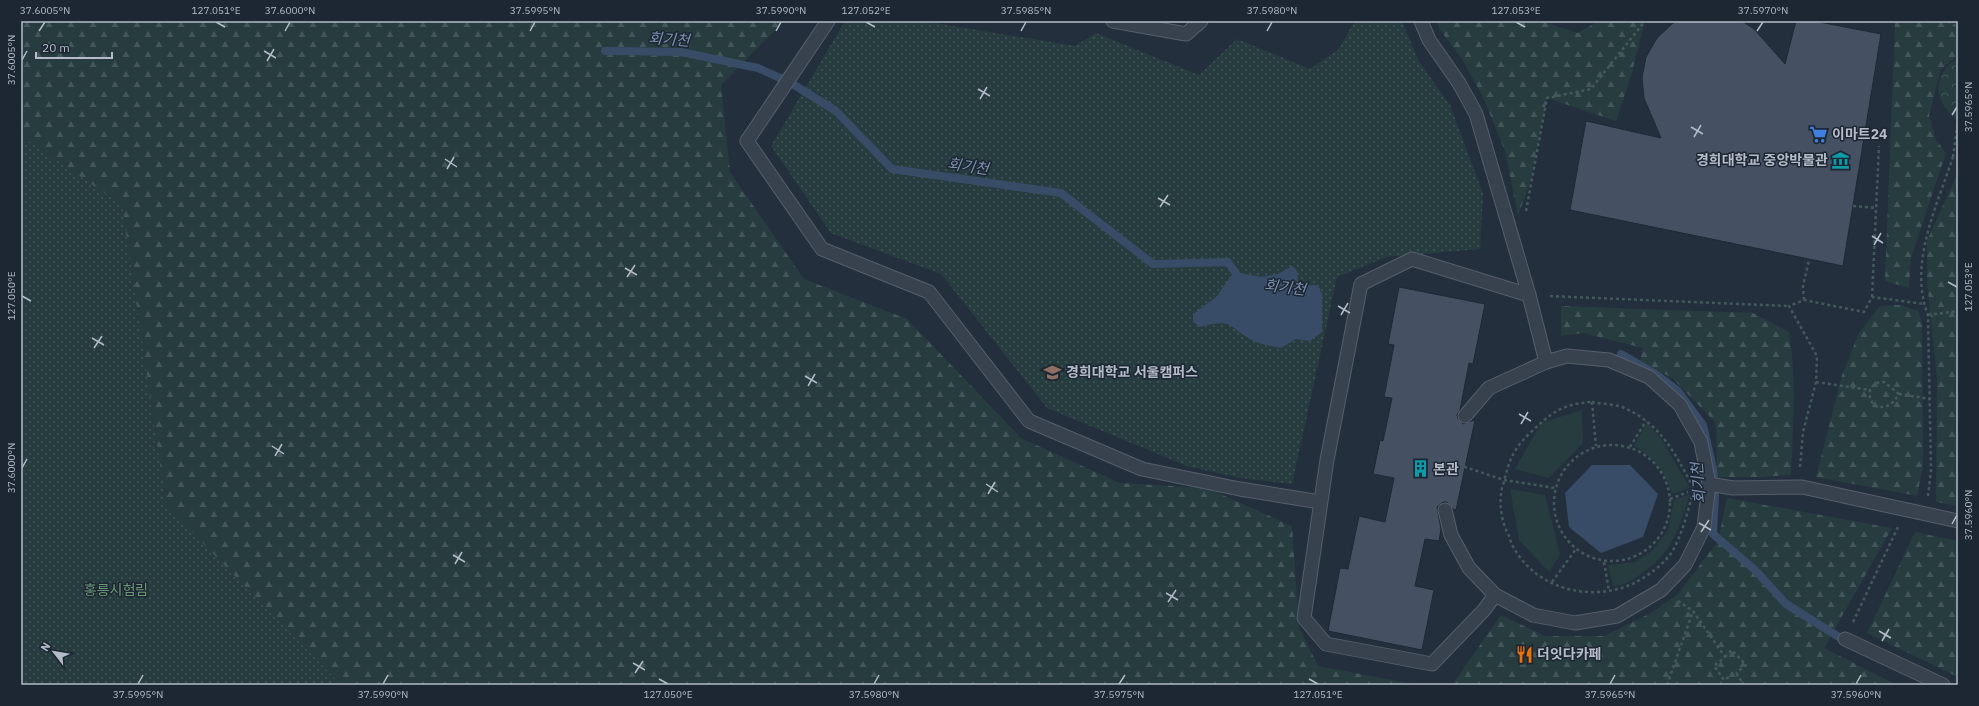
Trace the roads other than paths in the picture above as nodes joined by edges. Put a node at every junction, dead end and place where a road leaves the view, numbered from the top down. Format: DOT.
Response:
graph roads {
  1 [pos="828,21"];
  2 [pos="1113,21"];
  3 [pos="1201,21"];
  4 [pos="1421,21"];
  5 [pos="1529,295"];
  6 [pos="1546,362"];
  7 [pos="1465,416"];
  8 [pos="1710,484"];
  9 [pos="1320,502"];
  10 [pos="1445,510"];
  11 [pos="1958,521"];
  12 [pos="1495,595"];
  13 [pos="1844,639"];
  14 [pos="1943,685"];
  1 -- 9 [label="lane"];
  2 -- 3 [label="lane"];
  4 -- 5 [label="lane"];
  5 -- 6 [label="lane"];
  5 -- 9 [label="lane"];
  6 -- 7 [label="lane"];
  6 -- 8 [label="lane"];
  8 -- 11 [label="lane"];
  8 -- 12 [label="lane"];
  9 -- 12 [label="lane"];
  10 -- 12 [label="lane"];
  13 -- 14 [label="lane"];
}
